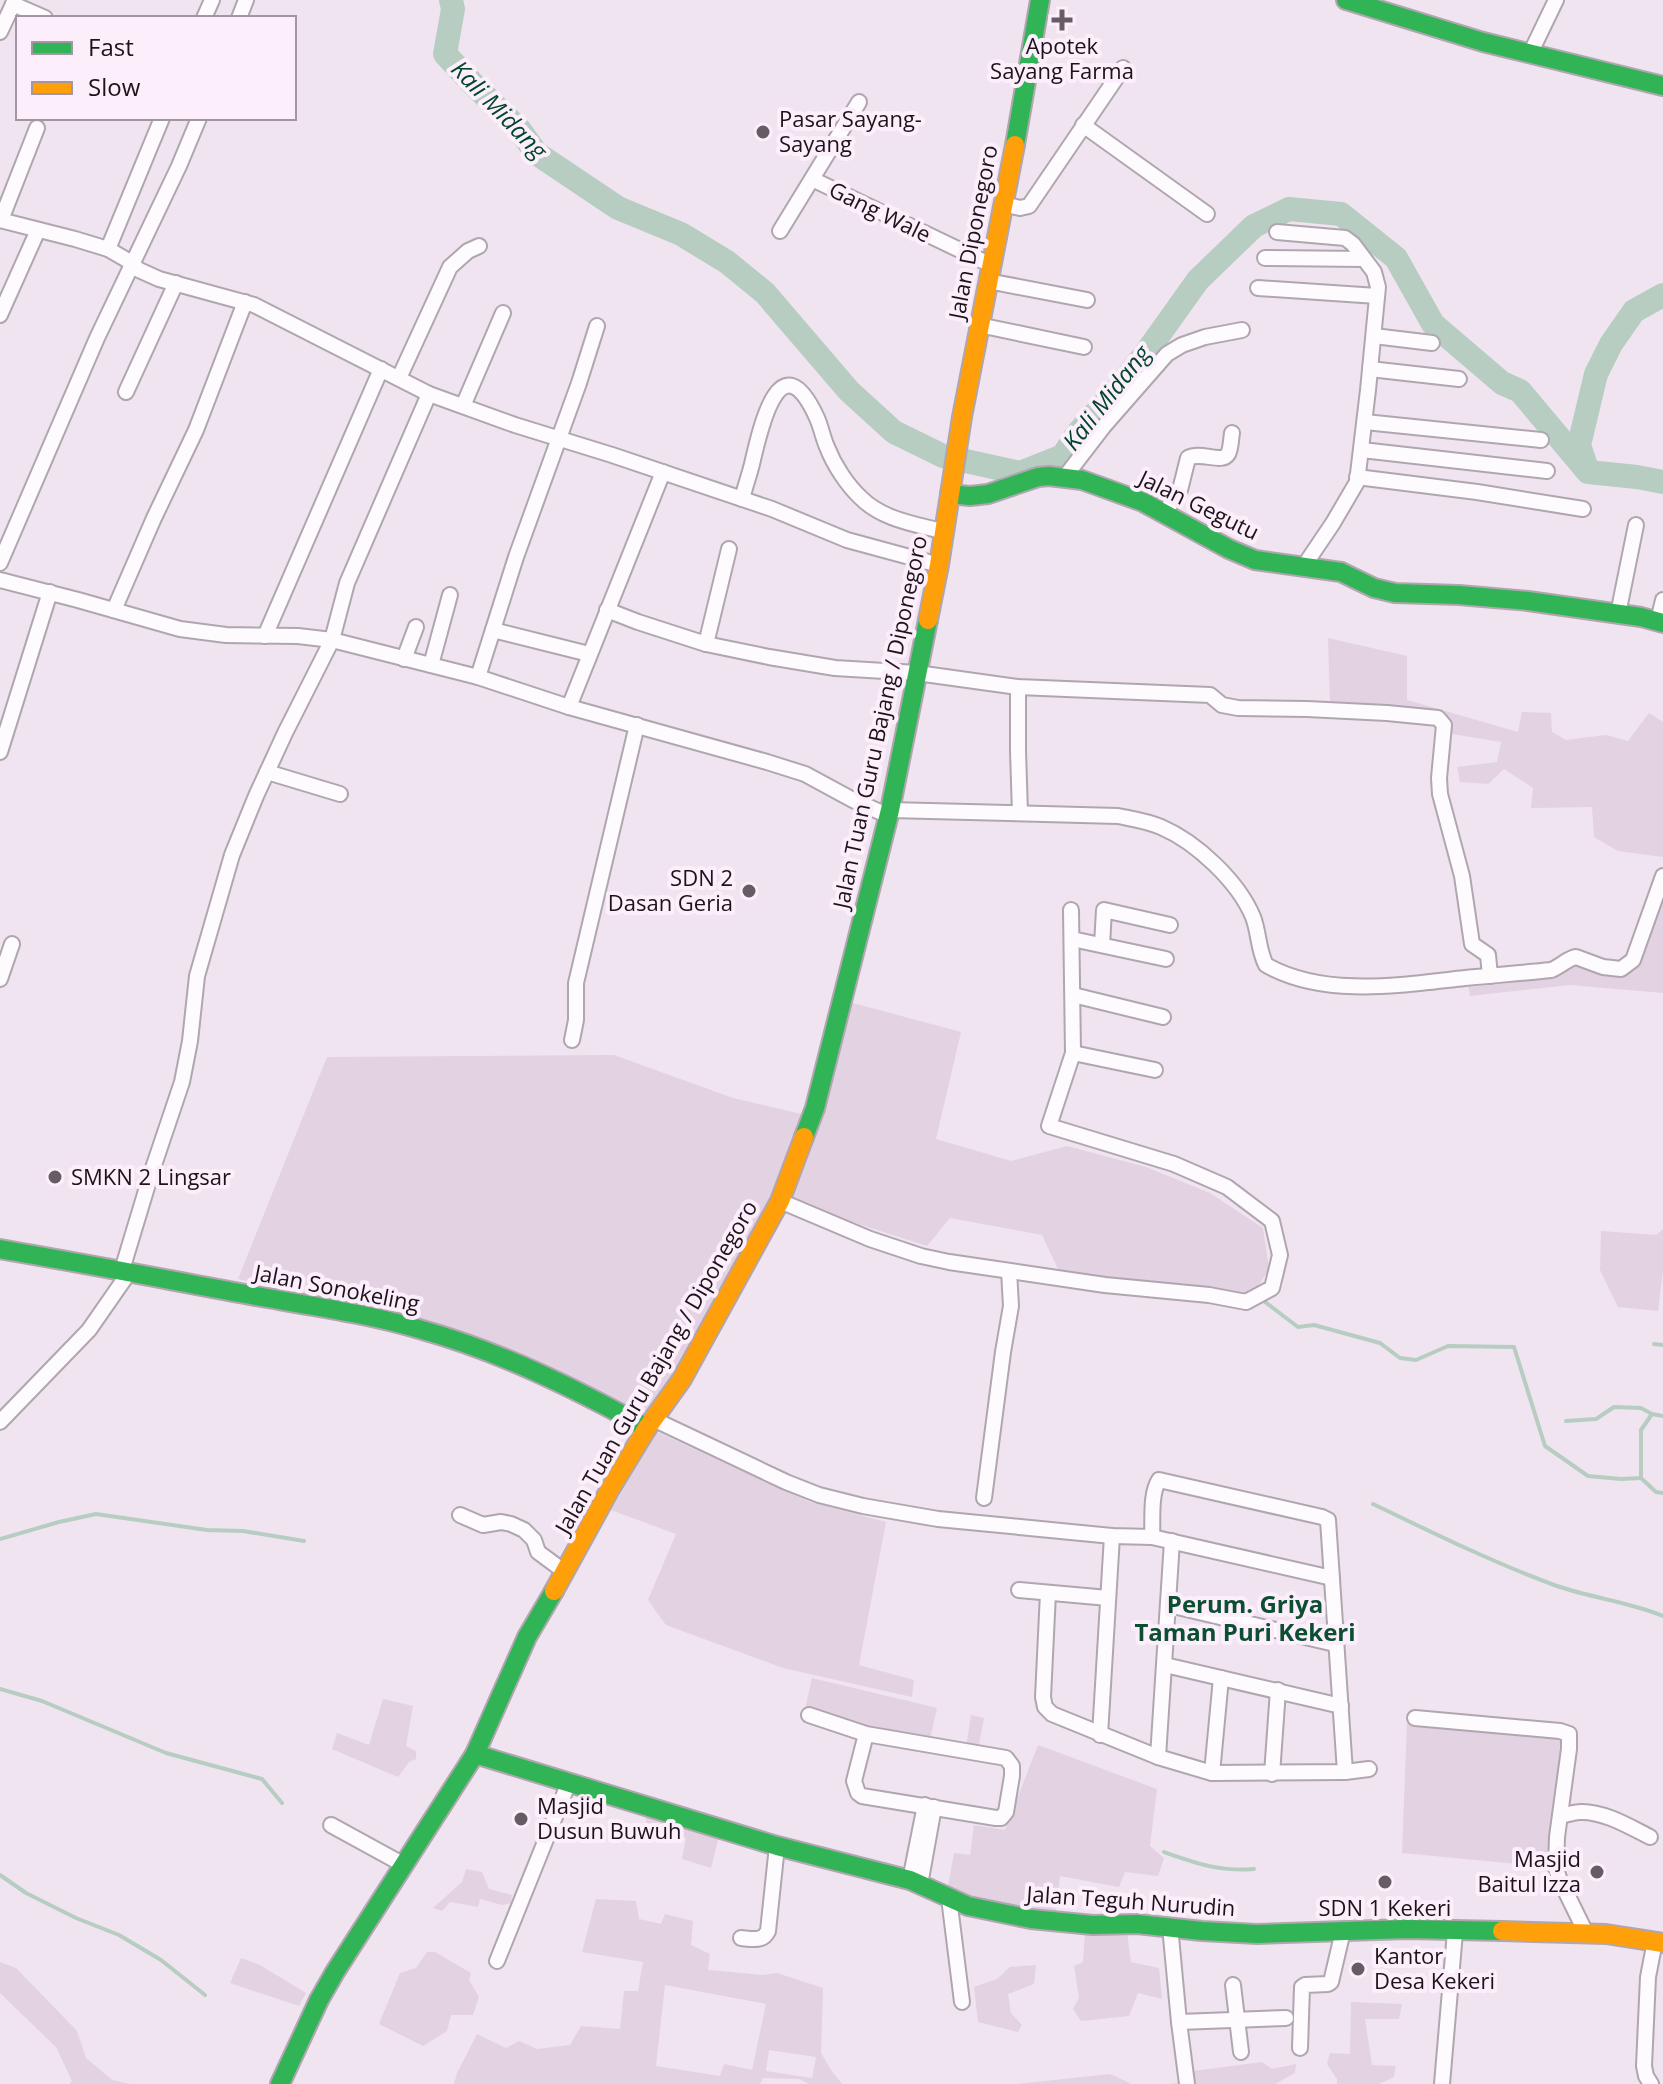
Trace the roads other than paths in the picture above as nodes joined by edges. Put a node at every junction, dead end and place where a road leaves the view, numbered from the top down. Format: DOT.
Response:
graph roads {
  1 [pos="1040,0"];
  2 [pos="1346,0"];
  3 [pos="1556,0"];
  4 [pos="14,2"];
  5 [pos="41,16"];
  6 [pos="0,32"];
  7 [pos="1530,54"];
  8 [pos="1123,68"];
  9 [pos="1663,86"];
  10 [pos="859,102"];
  11 [pos="161,120"];
  12 [pos="198,120"];
  13 [pos="1083,125"];
  14 [pos="37,128"];
  15 [pos="812,179"];
  16 [pos="1003,204"];
  17 [pos="1207,214"];
  18 [pos="1,220"];
  19 [pos="38,230"];
  20 [pos="780,231"];
  21 [pos="1277,232"];
  22 [pos="479,246"];
  23 [pos="108,249"];
  24 [pos="1265,258"];
  25 [pos="1364,259"];
  26 [pos="131,264"];
  27 [pos="990,273"];
  28 [pos="176,283"];
  29 [pos="1258,288"];
  30 [pos="1377,296"];
  31 [pos="1087,300"];
  32 [pos="245,302"];
  33 [pos="503,313"];
  34 [pos="0,315"];
  35 [pos="979,325"];
  36 [pos="597,326"];
  37 [pos="1242,330"];
  38 [pos="1374,336"];
  39 [pos="1432,343"];
  40 [pos="1084,347"];
  41 [pos="381,369"];
  42 [pos="1370,369"];
  43 [pos="399,378"];
  44 [pos="1459,379"];
  45 [pos="126,392"];
  46 [pos="429,394"];
  47 [pos="463,406"];
  48 [pos="1365,422"];
  49 [pos="1232,433"];
  50 [pos="558,438"];
  51 [pos="1541,440"];
  52 [pos="1362,450"];
  53 [pos="1547,471"];
  54 [pos="663,472"];
  55 [pos="953,474"];
  56 [pos="1357,477"];
  57 [pos="1064,478"];
  58 [pos="950,494"];
  59 [pos="742,499"];
  60 [pos="1583,509"];
  61 [pos="1165,512"];
  62 [pos="1636,525"];
  63 [pos="945,532"];
  64 [pos="729,549"];
  65 [pos="0,563"];
  66 [pos="939,565"];
  67 [pos="1304,566"];
  68 [pos="0,580"];
  69 [pos="50,592"];
  70 [pos="450,595"];
  71 [pos="1663,600"];
  72 [pos="114,610"];
  73 [pos="607,610"];
  74 [pos="1618,614"];
  75 [pos="1661,622"];
  76 [pos="416,627"];
  77 [pos="493,630"];
  78 [pos="265,636"];
  79 [pos="332,640"];
  80 [pos="706,644"];
  81 [pos="589,654"];
  82 [pos="404,659"];
  83 [pos="431,665"];
  84 [pos="917,673"];
  85 [pos="478,677"];
  86 [pos="1018,687"];
  87 [pos="569,707"];
  88 [pos="637,725"];
  89 [pos="0,752"];
  90 [pos="267,772"];
  91 [pos="340,794"];
  92 [pos="890,813"];
  93 [pos="1020,813"];
  94 [pos="1663,876"];
  95 [pos="1071,910"];
  96 [pos="1170,925"];
  97 [pos="1072,939"];
  98 [pos="12,944"];
  99 [pos="1102,945"];
  100 [pos="1166,959"];
  101 [pos="1490,976"];
  102 [pos="0,979"];
  103 [pos="1073,995"];
  104 [pos="1163,1017"];
  105 [pos="572,1040"];
  106 [pos="1073,1053"];
  107 [pos="1155,1070"];
  108 [pos="780,1201"];
  109 [pos="0,1249"];
  110 [pos="126,1270"];
  111 [pos="1009,1271"];
  112 [pos="0,1422"];
  113 [pos="650,1424"];
  114 [pos="984,1498"];
  115 [pos="460,1515"];
  116 [pos="1112,1536"];
  117 [pos="1152,1537"];
  118 [pos="1172,1541"];
  119 [pos="565,1572"];
  120 [pos="1332,1578"];
  121 [pos="1019,1590"];
  122 [pos="1048,1593"];
  123 [pos="1108,1598"];
  124 [pos="1169,1605"];
  125 [pos="1335,1644"];
  126 [pos="1165,1665"];
  127 [pos="1221,1678"];
  128 [pos="1278,1690"];
  129 [pos="1341,1706"];
  130 [pos="809,1715"];
  131 [pos="1415,1718"];
  132 [pos="866,1734"];
  133 [pos="1100,1735"];
  134 [pos="475,1754"];
  135 [pos="1158,1757"];
  136 [pos="1369,1769"];
  137 [pos="1345,1772"];
  138 [pos="1212,1773"];
  139 [pos="1272,1774"];
  140 [pos="569,1782"];
  141 [pos="930,1806"];
  142 [pos="1560,1816"];
  143 [pos="331,1825"];
  144 [pos="1650,1837"];
  145 [pos="777,1846"];
  146 [pos="404,1865"];
  147 [pos="915,1883"];
  148 [pos="949,1898"];
  149 [pos="1170,1926"];
  150 [pos="1343,1931"];
  151 [pos="1455,1932"];
  152 [pos="1586,1933"];
  153 [pos="741,1938"];
  154 [pos="1659,1942"];
  155 [pos="497,1961"];
  156 [pos="1233,1985"];
  157 [pos="962,2002"];
  158 [pos="1286,2018"];
  159 [pos="1237,2020"];
  160 [pos="1179,2022"];
  161 [pos="1300,2048"];
  162 [pos="1241,2052"];
  163 [pos="280,2084"];
  164 [pos="1187,2084"];
  165 [pos="1442,2084"];
  166 [pos="1651,2084"];
  1 -- 16 [label="main road, Jalan Diponegoro"];
  2 -- 7 [label="main road"];
  3 -- 7 [label="street"];
  4 -- 5 [label="street"];
  4 -- 6 [label="street"];
  7 -- 9 [label="main road"];
  8 -- 13 [label="street"];
  10 -- 15 [label="street, Gang Wale"];
  11 -- 23 [label="street"];
  12 -- 26 [label="street"];
  13 -- 16 [label="street"];
  13 -- 17 [label="street"];
  14 -- 18 [label="street"];
  15 -- 20 [label="street, Gang Wale"];
  15 -- 27 [label="street, Gang Wale"];
  16 -- 27 [label="main road, Jalan Diponegoro"];
  18 -- 19 [label="street"];
  19 -- 23 [label="street"];
  19 -- 34 [label="street"];
  21 -- 25 [label="street"];
  22 -- 43 [label="street"];
  23 -- 26 [label="street"];
  24 -- 25 [label="street"];
  25 -- 30 [label="street"];
  26 -- 28 [label="street"];
  26 -- 65 [label="street"];
  27 -- 31 [label="street, Gang Wale"];
  27 -- 35 [label="main road, Jalan Diponegoro"];
  28 -- 32 [label="street"];
  28 -- 45 [label="street"];
  29 -- 30 [label="street"];
  30 -- 38 [label="street"];
  32 -- 41 [label="street"];
  32 -- 72 [label="street"];
  33 -- 47 [label="street"];
  35 -- 40 [label="street"];
  35 -- 55 [label="main road, Jalan Diponegoro"];
  36 -- 50 [label="street"];
  37 -- 57 [label="street"];
  38 -- 39 [label="street"];
  38 -- 42 [label="street"];
  41 -- 43 [label="street"];
  41 -- 78 [label="street"];
  42 -- 44 [label="street"];
  42 -- 48 [label="street"];
  43 -- 46 [label="street"];
  46 -- 47 [label="street"];
  46 -- 79 [label="street"];
  47 -- 50 [label="street"];
  48 -- 51 [label="street"];
  48 -- 52 [label="street"];
  49 -- 61 [label="street"];
  50 -- 54 [label="street"];
  50 -- 77 [label="street"];
  52 -- 53 [label="street"];
  52 -- 56 [label="street"];
  54 -- 59 [label="street"];
  54 -- 73 [label="street"];
  55 -- 58 [label="main road, Jalan Tuan Guru Bajang / Diponegoro"];
  56 -- 60 [label="street"];
  56 -- 67 [label="street"];
  57 -- 58 [label="main road, Jalan Gegutu"];
  57 -- 61 [label="main road, Jalan Gegutu"];
  58 -- 63 [label="main road, Jalan Tuan Guru Bajang / Diponegoro"];
  59 -- 63 [label="street"];
  59 -- 66 [label="street"];
  61 -- 67 [label="main road, Jalan Gegutu"];
  62 -- 74 [label="street"];
  63 -- 66 [label="main road, Jalan Tuan Guru Bajang / Diponegoro"];
  64 -- 80 [label="street"];
  66 -- 84 [label="main road, Jalan Tuan Guru Bajang / Diponegoro"];
  67 -- 74 [label="main road, Jalan Gegutu"];
  68 -- 69 [label="street"];
  69 -- 72 [label="street"];
  69 -- 89 [label="street"];
  70 -- 83 [label="street"];
  71 -- 75 [label="street"];
  72 -- 78 [label="street"];
  73 -- 80 [label="street"];
  73 -- 81 [label="street"];
  74 -- 75 [label="main road, Jalan Gegutu"];
  76 -- 82 [label="street"];
  77 -- 81 [label="street"];
  77 -- 85 [label="street"];
  78 -- 79 [label="street"];
  79 -- 82 [label="street"];
  79 -- 90 [label="street"];
  80 -- 84 [label="street"];
  81 -- 87 [label="street"];
  82 -- 83 [label="street"];
  83 -- 85 [label="street"];
  84 -- 86 [label="street"];
  84 -- 92 [label="main road, Jalan Tuan Guru Bajang / Diponegoro"];
  85 -- 87 [label="street"];
  86 -- 93 [label="street"];
  86 -- 101 [label="street"];
  87 -- 88 [label="street"];
  88 -- 92 [label="street"];
  88 -- 105 [label="street"];
  90 -- 91 [label="street"];
  90 -- 110 [label="street"];
  92 -- 93 [label="street"];
  92 -- 108 [label="main road, Jalan Tuan Guru Bajang / Diponegoro"];
  93 -- 101 [label="street"];
  94 -- 101 [label="street"];
  95 -- 97 [label="street"];
  96 -- 99 [label="street"];
  97 -- 99 [label="street"];
  97 -- 103 [label="street"];
  98 -- 102 [label="street"];
  99 -- 100 [label="street"];
  103 -- 104 [label="street"];
  103 -- 106 [label="street"];
  106 -- 107 [label="street"];
  106 -- 111 [label="street"];
  108 -- 111 [label="street"];
  108 -- 113 [label="main road, Jalan Tuan Guru Bajang / Diponegoro"];
  109 -- 110 [label="main road, Jalan Sonokeling"];
  110 -- 112 [label="street"];
  110 -- 113 [label="main road, Jalan Sonokeling"];
  111 -- 114 [label="street"];
  113 -- 116 [label="street"];
  113 -- 119 [label="main road, Jalan Tuan Guru Bajang / Diponegoro"];
  115 -- 119 [label="street"];
  116 -- 117 [label="street"];
  116 -- 123 [label="street"];
  117 -- 118 [label="street"];
  117 -- 120 [label="street"];
  118 -- 120 [label="street"];
  118 -- 124 [label="street"];
  119 -- 134 [label="main road, Jalan Tuan Guru Bajang / Diponegoro"];
  120 -- 125 [label="street"];
  121 -- 122 [label="street"];
  122 -- 123 [label="street"];
  122 -- 133 [label="street"];
  123 -- 133 [label="street"];
  124 -- 125 [label="street"];
  124 -- 126 [label="street"];
  125 -- 129 [label="street"];
  126 -- 127 [label="street"];
  126 -- 135 [label="street"];
  127 -- 128 [label="street"];
  127 -- 138 [label="street"];
  128 -- 129 [label="street"];
  128 -- 139 [label="street"];
  129 -- 137 [label="street"];
  130 -- 132 [label="street"];
  131 -- 142 [label="street"];
  132 -- 141 [label="street"];
  132 -- 141 [label="street"];
  133 -- 135 [label="street"];
  134 -- 140 [label="main road, Jalan Teguh Nurudin"];
  134 -- 146 [label="main road, Jalan Tuan Guru Bajang / Diponegoro"];
  135 -- 138 [label="street"];
  136 -- 137 [label="street"];
  137 -- 139 [label="street"];
  138 -- 139 [label="street"];
  140 -- 145 [label="main road, Jalan Teguh Nurudin"];
  140 -- 155 [label="street"];
  141 -- 147 [label="street"];
  142 -- 144 [label="street"];
  142 -- 152 [label="street"];
  143 -- 146 [label="street"];
  145 -- 147 [label="main road, Jalan Teguh Nurudin"];
  145 -- 153 [label="street"];
  146 -- 163 [label="main road, Jalan Tuan Guru Bajang / Diponegoro"];
  147 -- 148 [label="main road, Jalan Teguh Nurudin"];
  148 -- 149 [label="main road, Jalan Teguh Nurudin"];
  148 -- 157 [label="street"];
  149 -- 150 [label="main road, Jalan Teguh Nurudin"];
  149 -- 160 [label="street"];
  150 -- 151 [label="main road, Jalan Teguh Nurudin"];
  150 -- 161 [label="street"];
  151 -- 152 [label="main road, Jalan Teguh Nurudin"];
  151 -- 165 [label="street"];
  152 -- 154 [label="main road, Jalan Teguh Nurudin"];
  154 -- 166 [label="street"];
  156 -- 159 [label="street"];
  158 -- 159 [label="street"];
  159 -- 160 [label="street"];
  159 -- 162 [label="street"];
  160 -- 164 [label="street"];
}
